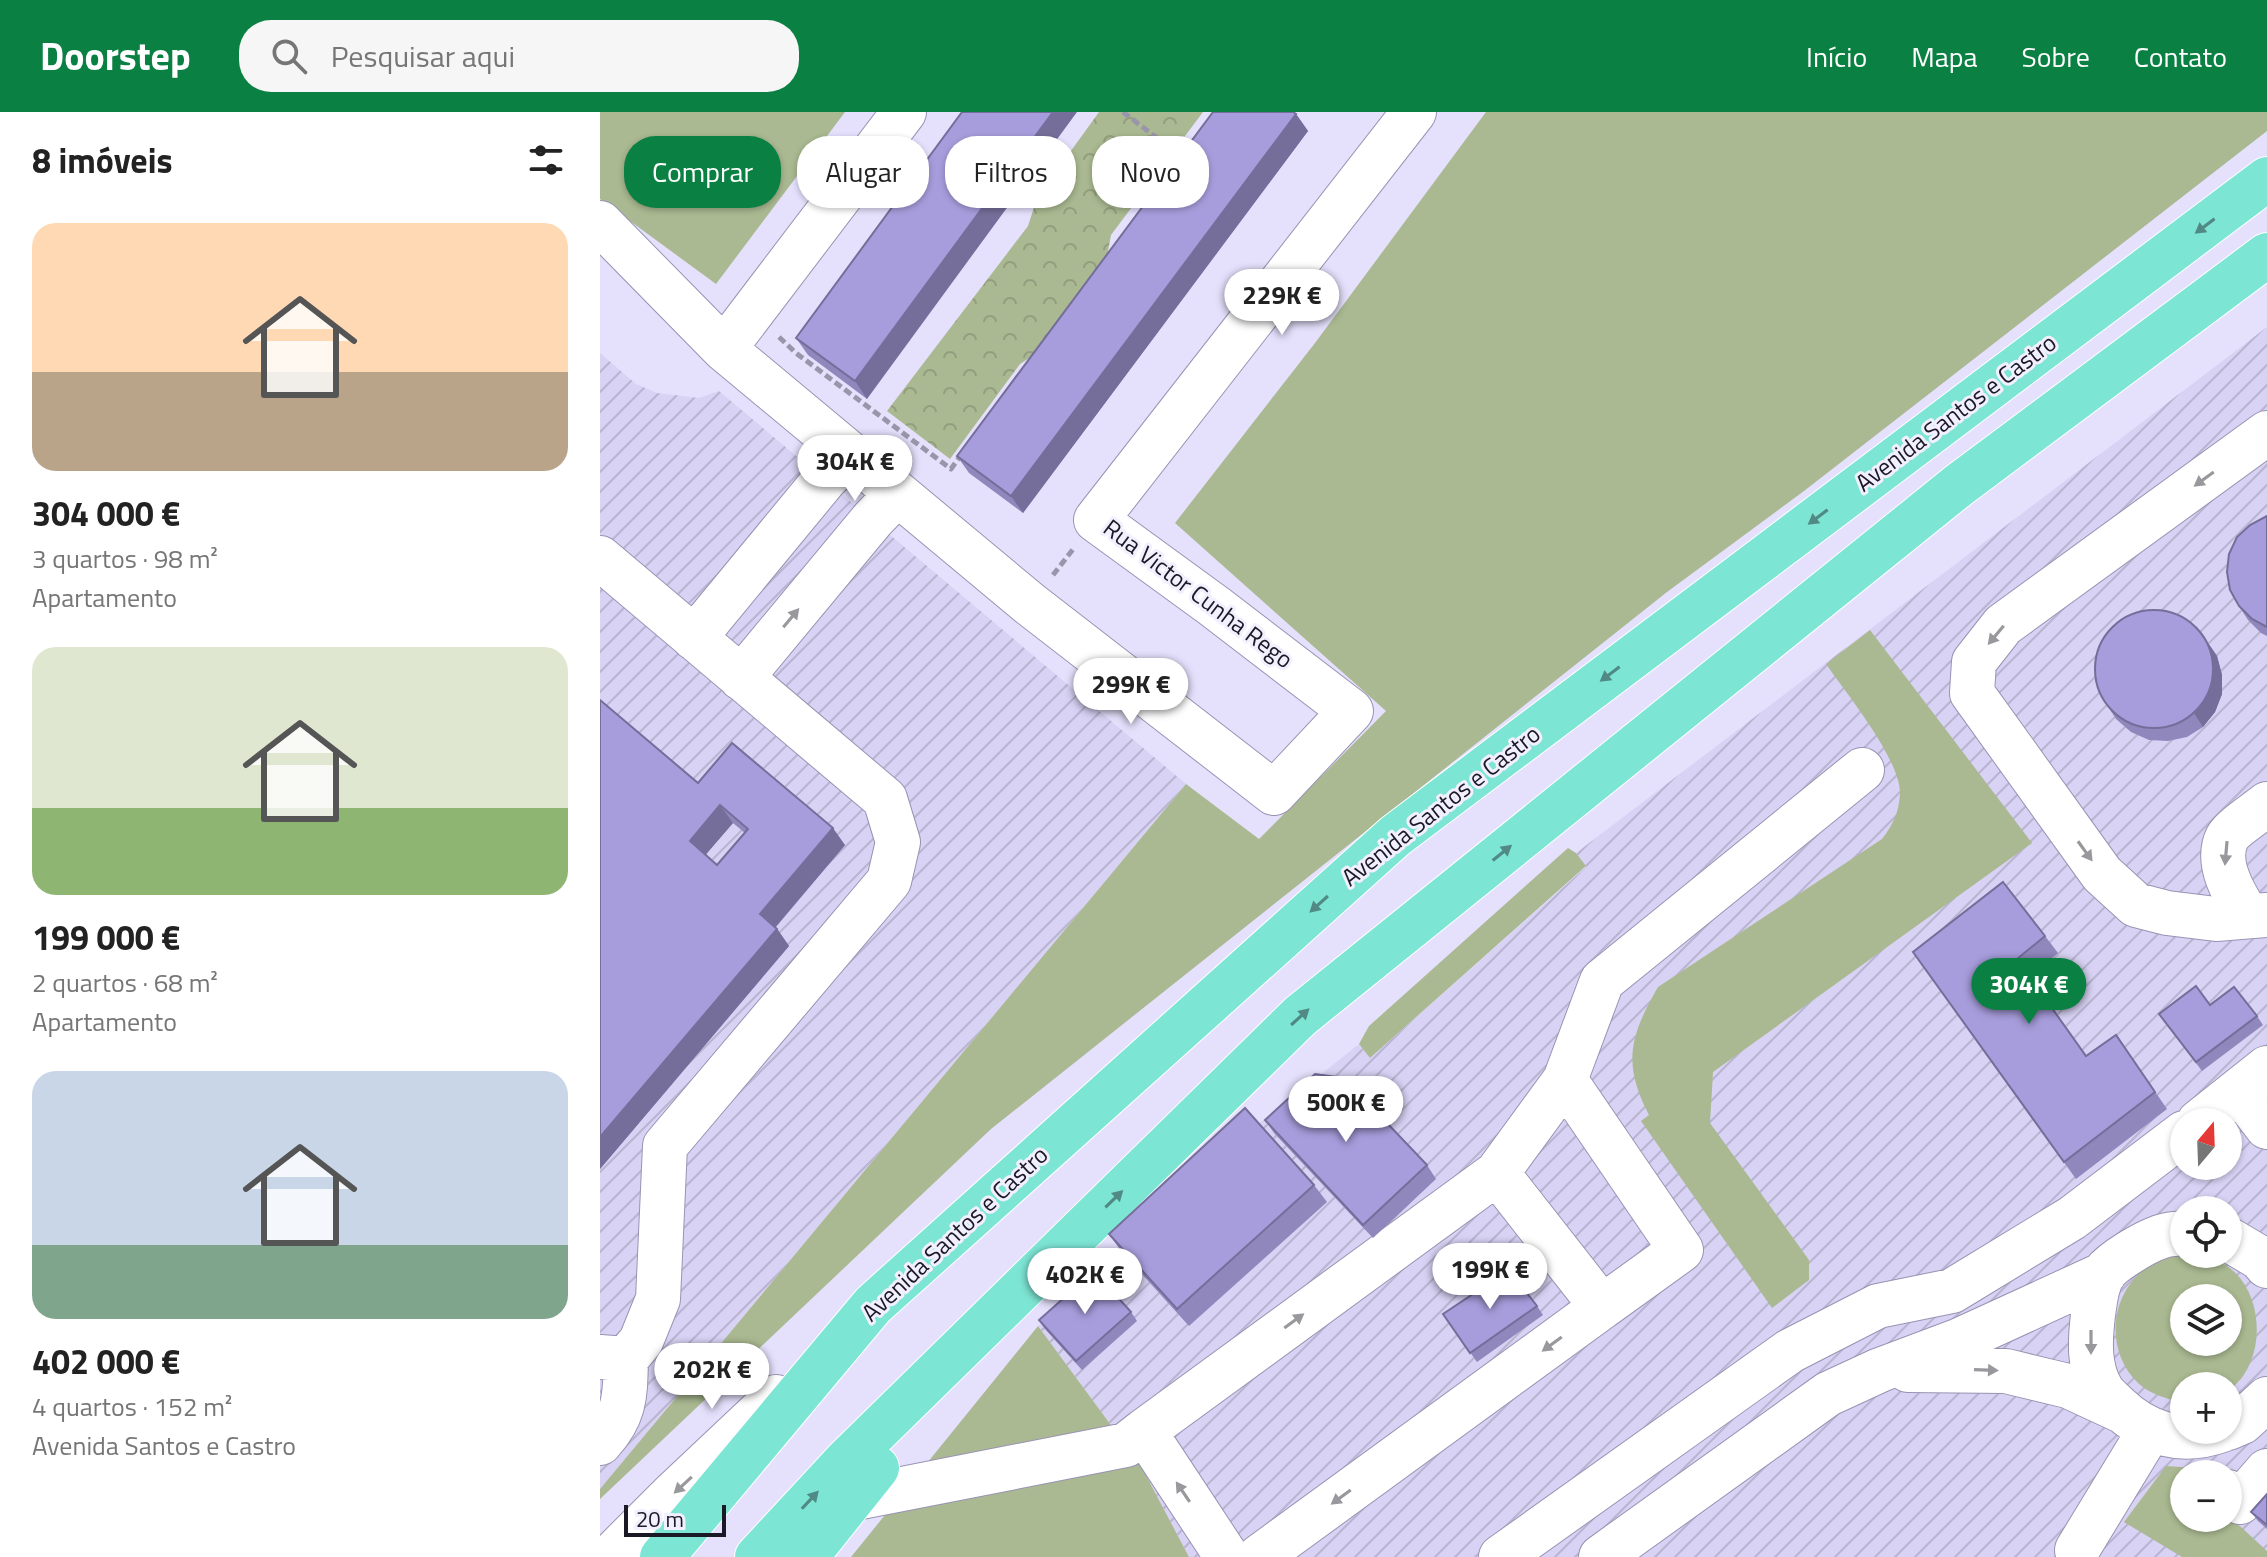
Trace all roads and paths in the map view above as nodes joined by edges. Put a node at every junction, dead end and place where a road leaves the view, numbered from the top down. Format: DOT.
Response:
graph roads {
  1 [pos="904,112"];
  2 [pos="1123,112"];
  3 [pos="1414,112"];
  4 [pos="1154,136"];
  5 [pos="2267,179"];
  6 [pos="600,223"];
  7 [pos="2267,255"];
  8 [pos="753,311"];
  9 [pos="724,349"];
  10 [pos="2267,433"];
  11 [pos="968,446"];
  12 [pos="850,454"];
  13 [pos="897,494"];
  14 [pos="1096,520"];
  15 [pos="600,558"];
  16 [pos="1030,604"];
  17 [pos="694,638"];
  18 [pos="741,678"];
  19 [pos="1862,770"];
  20 [pos="2267,804"];
  21 [pos="2257,915"];
  22 [pos="1565,1080"];
  23 [pos="2253,1080"];
  24 [pos="2217,1108"];
  25 [pos="2267,1127"];
  26 [pos="2170,1144"];
  27 [pos="1497,1173"];
  28 [pos="2170,1235"];
  29 [pos="2242,1247"];
  30 [pos="1046,1266"];
  31 [pos="2267,1266"];
  32 [pos="2104,1274"];
  33 [pos="1602,1307"];
  34 [pos="863,1317"];
  35 [pos="613,1358"];
  36 [pos="1880,1370"];
  37 [pos="2267,1399"];
  38 [pos="2136,1421"];
  39 [pos="2242,1422"];
  40 [pos="1144,1431"];
  41 [pos="2170,1434"];
  42 [pos="600,1443"];
  43 [pos="2267,1471"];
  44 [pos="851,1499"];
  45 [pos="2242,1500"];
  46 [pos="2077,1550"];
  47 [pos="610,1557"];
  48 [pos="662,1557"];
  49 [pos="757,1557"];
  50 [pos="806,1557"];
  51 [pos="1227,1557"];
  52 [pos="1259,1557"];
  53 [pos="1501,1557"];
  54 [pos="1601,1557"];
  1 -- 8 [label="street"];
  2 -- 4 [label="path"];
  3 -- 14 [label="street, Rua Victor Cunha Rego"];
  5 -- 34 [label="main road, Avenida Santos e Castro, one-way"];
  6 -- 9 [label="street"];
  30 -- 7 [label="main road, one-way"];
  8 -- 9 [label="street"];
  8 -- 11 [label="path"];
  9 -- 12 [label="street"];
  10 -- 21 [label="street, one-way"];
  12 -- 13 [label="street"];
  12 -- 17 [label="street"];
  13 -- 16 [label="street"];
  18 -- 13 [label="street, one-way"];
  14 -- 16 [label="path"];
  14 -- 16 [label="street, Rua Victor Cunha Rego"];
  15 -- 17 [label="street"];
  17 -- 18 [label="street"];
  18 -- 35 [label="street"];
  19 -- 22 [label="street"];
  20 -- 21 [label="street, one-way"];
  22 -- 27 [label="street"];
  22 -- 33 [label="street"];
  23 -- 24 [label="street"];
  23 -- 25 [label="street"];
  26 -- 53 [label="street"];
  27 -- 33 [label="street"];
  40 -- 27 [label="street, one-way"];
  28 -- 32 [label="street"];
  29 -- 31 [label="street"];
  30 -- 44 [label="main road"];
  49 -- 30 [label="main road, one-way"];
  32 -- 36 [label="street"];
  32 -- 38 [label="street, one-way"];
  33 -- 52 [label="street, one-way"];
  34 -- 47 [label="street, one-way"];
  34 -- 48 [label="main road, Avenida Santos e Castro"];
  35 -- 42 [label="street"];
  36 -- 38 [label="street, one-way"];
  36 -- 54 [label="street"];
  37 -- 39 [label="street"];
  38 -- 41 [label="street"];
  38 -- 46 [label="street"];
  40 -- 44 [label="street"];
  51 -- 40 [label="street, one-way"];
  43 -- 45 [label="street"];
  44 -- 50 [label="main road"];
}
